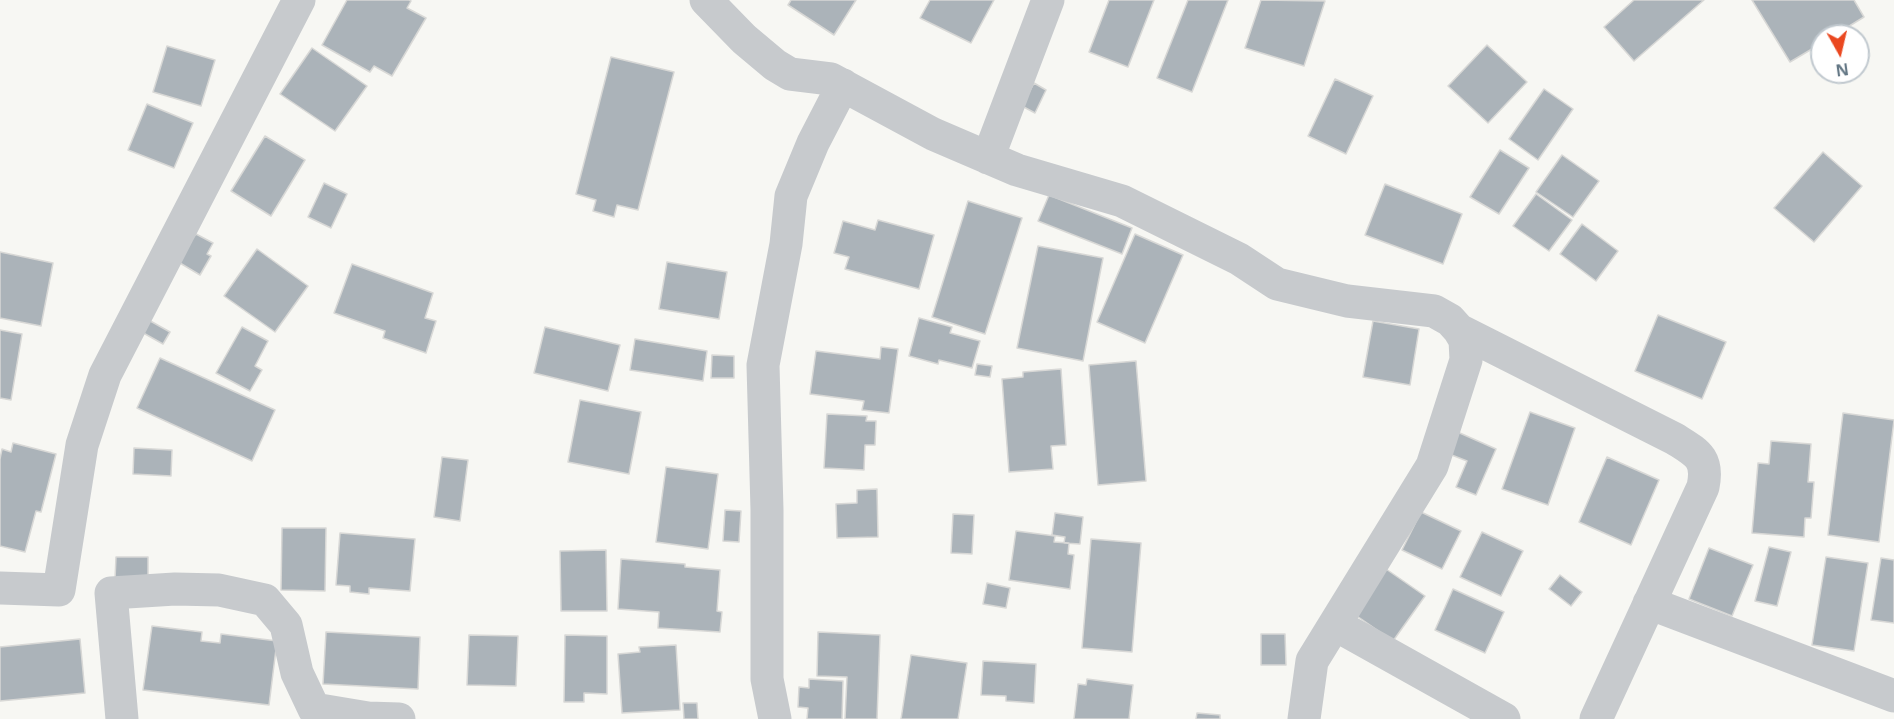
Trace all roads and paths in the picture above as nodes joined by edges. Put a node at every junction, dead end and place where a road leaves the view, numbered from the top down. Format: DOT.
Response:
graph roads {
  1 [pos="299,0"];
  2 [pos="706,0"];
  3 [pos="1048,0"];
  4 [pos="843,85"];
  5 [pos="988,158"];
  6 [pos="1460,330"];
  7 [pos="0,588"];
  8 [pos="1649,603"];
  9 [pos="1336,625"];
  10 [pos="1894,696"];
  11 [pos="122,719"];
  12 [pos="399,719"];
  13 [pos="775,719"];
  14 [pos="1304,719"];
  15 [pos="1504,719"];
  16 [pos="1596,719"];
  1 -- 7 [label="street"];
  2 -- 4 [label="street"];
  3 -- 5 [label="street"];
  4 -- 5 [label="street"];
  4 -- 13 [label="street"];
  5 -- 6 [label="street"];
  6 -- 8 [label="street"];
  6 -- 9 [label="street"];
  8 -- 10 [label="street"];
  8 -- 16 [label="street"];
  9 -- 14 [label="street"];
  9 -- 15 [label="street"];
  11 -- 12 [label="street"];
}
